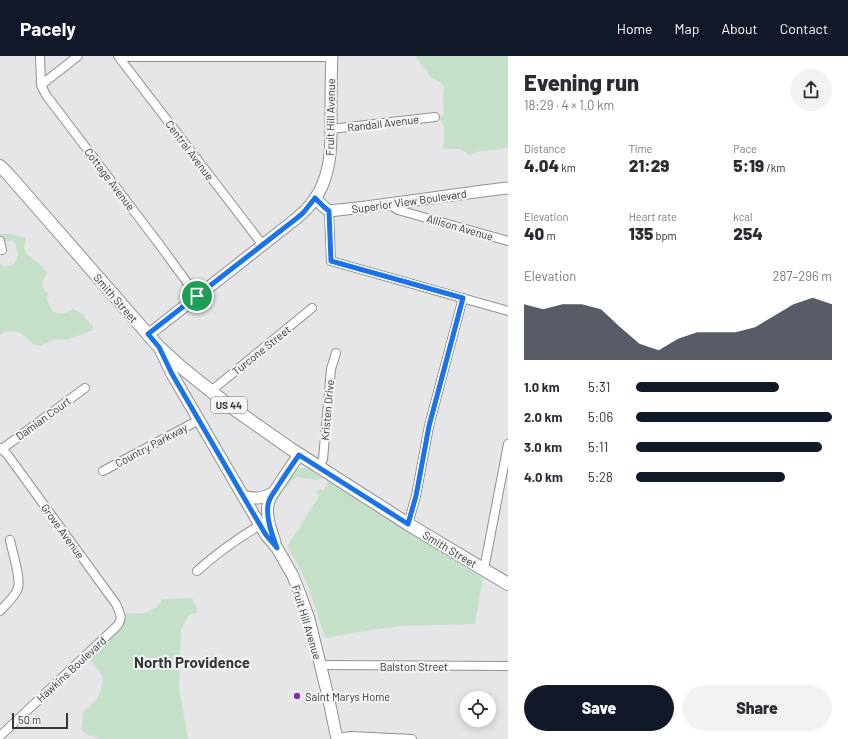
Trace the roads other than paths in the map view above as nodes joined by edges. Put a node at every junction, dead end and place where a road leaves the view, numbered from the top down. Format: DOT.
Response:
graph roads {
  1 [pos="40,56"];
  2 [pos="78,56"];
  3 [pos="332,56"];
  4 [pos="119,57"];
  5 [pos="41,85"];
  6 [pos="435,117"];
  7 [pos="332,129"];
  8 [pos="0,166"];
  9 [pos="508,188"];
  10 [pos="315,198"];
  11 [pos="389,204"];
  12 [pos="329,211"];
  13 [pos="0,241"];
  14 [pos="508,241"];
  15 [pos="262,244"];
  16 [pos="2,250"];
  17 [pos="197,296"];
  18 [pos="463,298"];
  19 [pos="312,308"];
  20 [pos="508,311"];
  21 [pos="148,334"];
  22 [pos="159,347"];
  23 [pos="336,353"];
  24 [pos="85,388"];
  25 [pos="211,391"];
  26 [pos="199,420"];
  27 [pos="508,444"];
  28 [pos="1,448"];
  29 [pos="299,455"];
  30 [pos="319,467"];
  31 [pos="103,470"];
  32 [pos="271,494"];
  33 [pos="243,496"];
  34 [pos="408,524"];
  35 [pos="260,525"];
  36 [pos="10,540"];
  37 [pos="277,548"];
  38 [pos="484,569"];
  39 [pos="197,571"];
  40 [pos="508,584"];
  41 [pos="0,611"];
  42 [pos="121,618"];
  43 [pos="320,665"];
  44 [pos="508,666"];
  45 [pos="0,736"];
  46 [pos="337,739"];
  47 [pos="412,739"];
  1 -- 5 [label="street, Cottage Avenue"];
  2 -- 5 [label="street"];
  3 -- 4 [label="street"];
  3 -- 7 [label="main road, Fruit Hill Avenue"];
  4 -- 15 [label="street, Central Avenue"];
  5 -- 17 [label="street, Cottage Avenue"];
  6 -- 7 [label="street, Randall Avenue"];
  7 -- 10 [label="main road, Fruit Hill Avenue"];
  8 -- 21 [label="main road, Smith Street / US 44"];
  9 -- 11 [label="main road, Superior View Boulevard"];
  10 -- 12 [label="main road"];
  10 -- 15 [label="main road, Fruit Hill Avenue"];
  11 -- 12 [label="main road, Superior View Boulevard"];
  11 -- 14 [label="street, Allison Avenue"];
  12 -- 18 [label="street"];
  13 -- 16 [label="street"];
  15 -- 17 [label="main road, Fruit Hill Avenue"];
  17 -- 21 [label="main road, Fruit Hill Avenue"];
  18 -- 20 [label="street"];
  18 -- 34 [label="street"];
  19 -- 25 [label="street, Turcone Street"];
  21 -- 22 [label="main road, Smith Street / US 44"];
  22 -- 25 [label="main road, Smith Street / US 44"];
  22 -- 26 [label="main road, Fruit Hill Avenue"];
  23 -- 30 [label="street, Kristen Drive"];
  24 -- 28 [label="street, Damian Court"];
  25 -- 29 [label="main road, Smith Street / US 44"];
  26 -- 31 [label="street, Country Parkway"];
  26 -- 33 [label="main road, Fruit Hill Avenue"];
  27 -- 38 [label="street"];
  28 -- 42 [label="street, Grove Avenue"];
  29 -- 30 [label="main road, Smith Street / US 44"];
  29 -- 32 [label="main road"];
  30 -- 34 [label="main road, Smith Street / US 44"];
  32 -- 33 [label="main road"];
  32 -- 37 [label="main road"];
  33 -- 35 [label="main road, Fruit Hill Avenue"];
  34 -- 38 [label="main road, Smith Street / US 44"];
  35 -- 37 [label="main road, Fruit Hill Avenue"];
  35 -- 39 [label="street"];
  36 -- 41 [label="street"];
  37 -- 43 [label="main road, Fruit Hill Avenue"];
  38 -- 40 [label="main road, Smith Street / US 44"];
  42 -- 45 [label="street, Hawkins Boulevard"];
  43 -- 44 [label="street, Balston Street"];
  43 -- 46 [label="main road, Fruit Hill Avenue"];
  46 -- 47 [label="street"];
}
